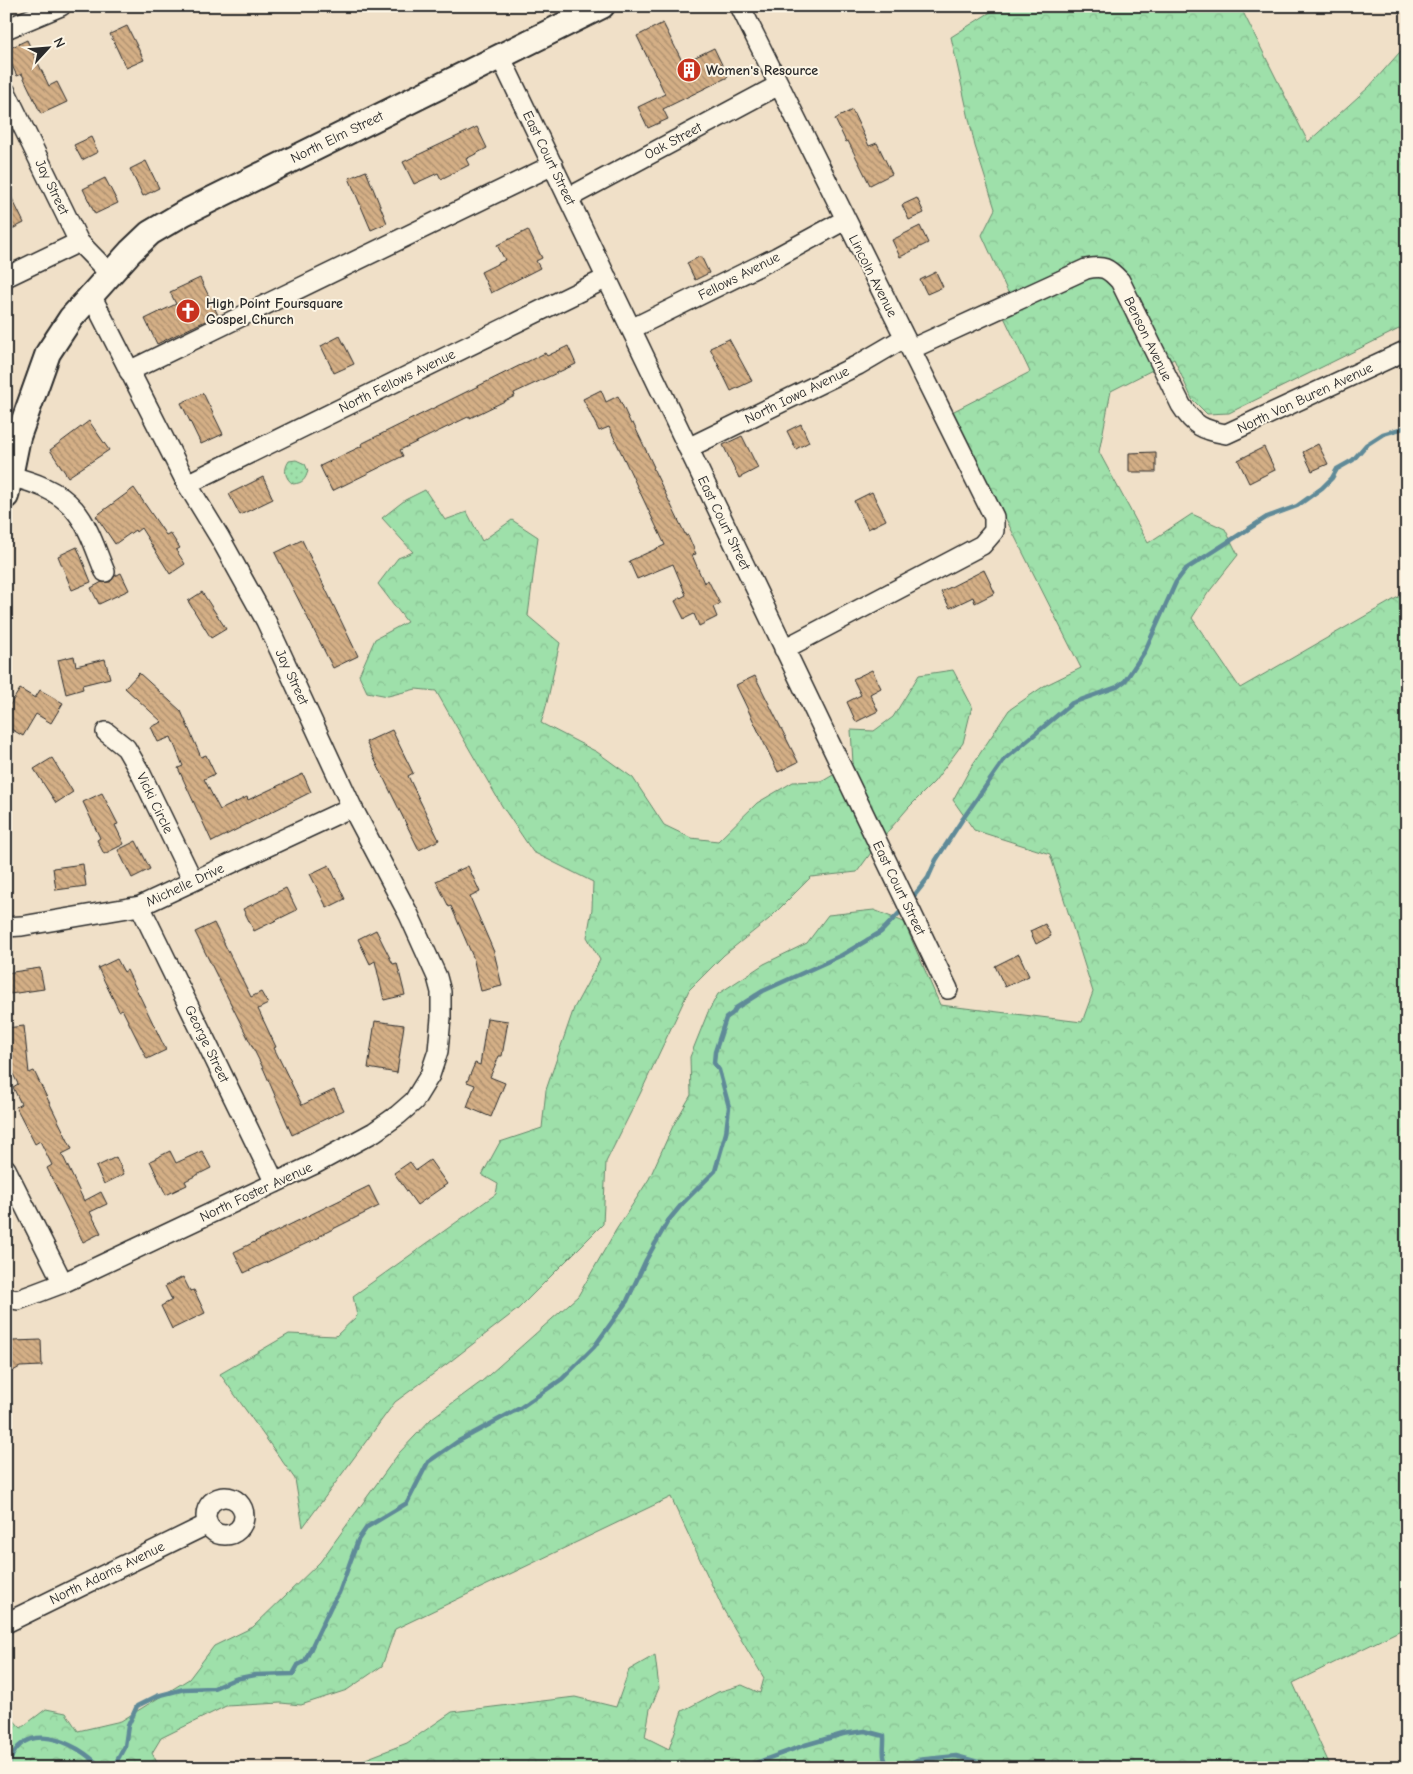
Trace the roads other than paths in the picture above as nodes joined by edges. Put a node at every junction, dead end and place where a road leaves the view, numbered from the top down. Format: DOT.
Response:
graph roads {
  1 [pos="62,6"];
  2 [pos="602,6"];
  3 [pos="740,6"];
  4 [pos="6,29"];
  5 [pos="500,56"];
  6 [pos="779,85"];
  7 [pos="6,92"];
  8 [pos="552,166"];
  9 [pos="568,198"];
  10 [pos="845,220"];
  11 [pos="79,242"];
  12 [pos="1086,269"];
  13 [pos="110,274"];
  14 [pos="6,277"];
  15 [pos="607,278"];
  16 [pos="91,295"];
  17 [pos="631,329"];
  18 [pos="908,344"];
  19 [pos="1407,350"];
  20 [pos="129,371"];
  21 [pos="1202,428"];
  22 [pos="688,448"];
  23 [pos="186,484"];
  24 [pos="8,486"];
  25 [pos="105,572"];
  26 [pos="784,649"];
  27 [pos="106,732"];
  28 [pos="352,807"];
  29 [pos="193,881"];
  30 [pos="140,906"];
  31 [pos="6,927"];
  32 [pos="948,990"];
  33 [pos="430,1075"];
  34 [pos="6,1169"];
  35 [pos="275,1183"];
  36 [pos="63,1283"];
  37 [pos="6,1298"];
  38 [pos="208,1524"];
  39 [pos="6,1623"];
  1 -- 4 [label="street"];
  2 -- 5 [label="main road, North Elm Street"];
  3 -- 6 [label="street, Lincoln Avenue"];
  5 -- 8 [label="street, East Court Street"];
  5 -- 13 [label="main road, North Elm Street"];
  6 -- 9 [label="street, Oak Street"];
  6 -- 10 [label="street, Lincoln Avenue"];
  7 -- 11 [label="street, Jay Street"];
  8 -- 9 [label="street, East Court Street"];
  8 -- 20 [label="street"];
  9 -- 15 [label="street, East Court Street"];
  10 -- 17 [label="street, Fellows Avenue"];
  10 -- 18 [label="street, Lincoln Avenue"];
  11 -- 13 [label="street, Jay Street"];
  11 -- 14 [label="street"];
  12 -- 18 [label="street, North Iowa Avenue"];
  12 -- 21 [label="street, Benson Avenue"];
  13 -- 16 [label="main road, North Elm Street"];
  15 -- 17 [label="street, East Court Street"];
  15 -- 23 [label="street, North Fellows Avenue"];
  16 -- 20 [label="street, Jay Street"];
  16 -- 24 [label="main road, North Elm Street"];
  17 -- 22 [label="street, East Court Street"];
  18 -- 22 [label="street, North Iowa Avenue"];
  18 -- 26 [label="street, Lincoln Avenue"];
  19 -- 21 [label="street, North Van Buren Avenue"];
  20 -- 23 [label="street, Jay Street"];
  22 -- 26 [label="street, East Court Street"];
  23 -- 28 [label="street, Jay Street"];
  24 -- 25 [label="street"];
  26 -- 32 [label="street, East Court Street"];
  27 -- 29 [label="street, Vicki Circle"];
  28 -- 29 [label="street, Michelle Drive"];
  28 -- 33 [label="street, Jay Street"];
  29 -- 30 [label="street, Michelle Drive"];
  30 -- 31 [label="street, Michelle Drive"];
  30 -- 35 [label="street, George Street"];
  33 -- 35 [label="street, North Foster Avenue"];
  34 -- 36 [label="street"];
  35 -- 36 [label="street, North Foster Avenue"];
  36 -- 37 [label="street, North Foster Avenue"];
  38 -- 39 [label="street, North Adams Avenue"];
}
